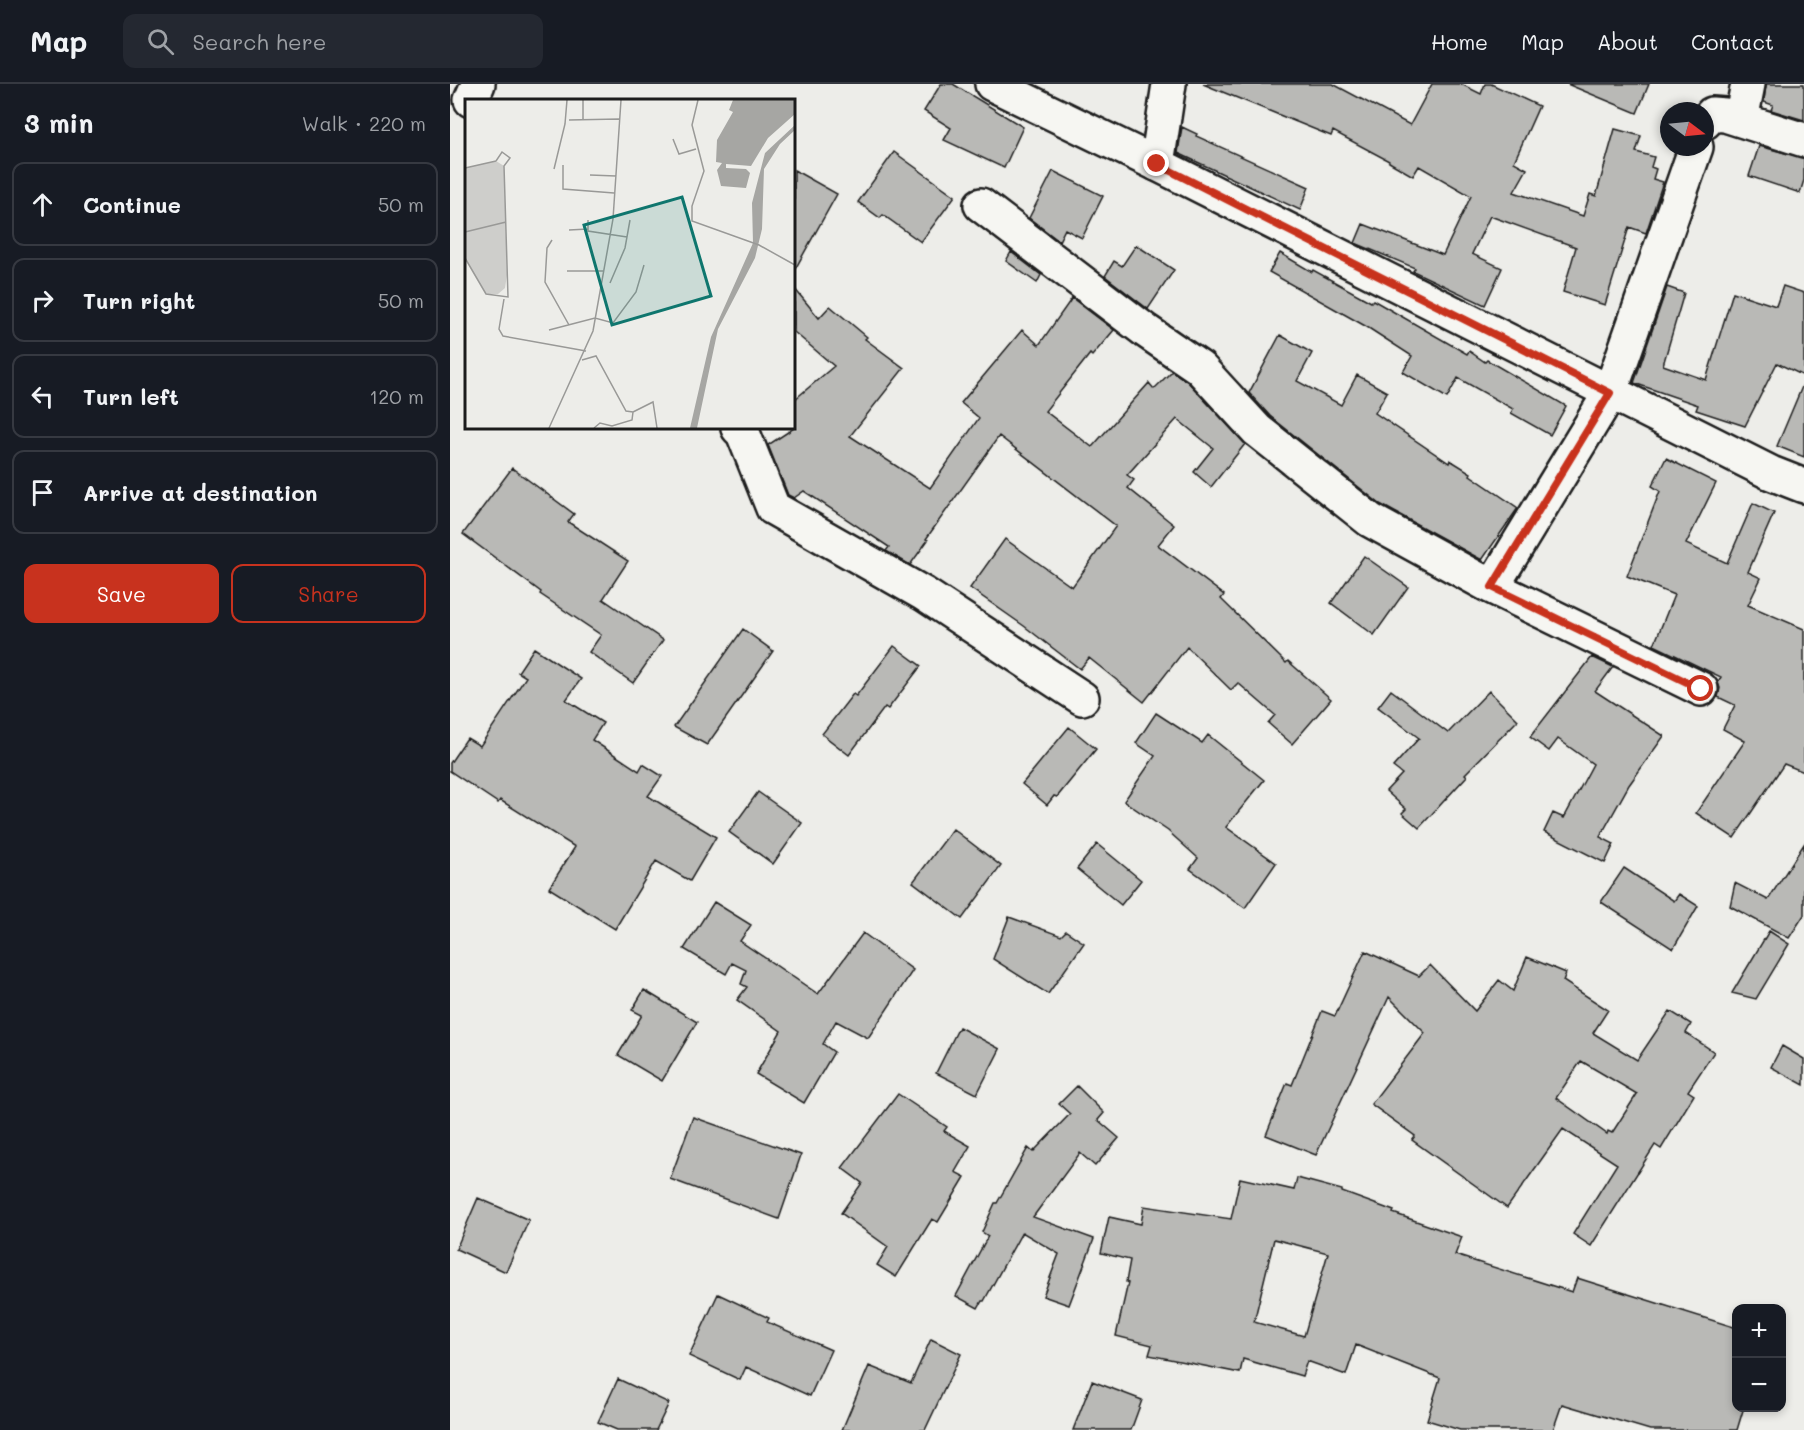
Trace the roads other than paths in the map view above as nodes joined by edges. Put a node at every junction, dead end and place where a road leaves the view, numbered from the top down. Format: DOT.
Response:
graph roads {
  1 [pos="478,84"];
  2 [pos="992,84"];
  3 [pos="1169,84"];
  4 [pos="1748,84"];
  5 [pos="471,99"];
  6 [pos="1714,114"];
  7 [pos="1741,120"];
  8 [pos="1804,140"];
  9 [pos="1693,156"];
  10 [pos="1157,164"];
  11 [pos="981,205"];
  12 [pos="1610,393"];
  13 [pos="739,429"];
  14 [pos="1804,486"];
  15 [pos="1492,587"];
  16 [pos="1701,689"];
  17 [pos="1082,698"];
  1 -- 5 [label="street"];
  2 -- 10 [label="street"];
  3 -- 10 [label="street"];
  4 -- 7 [label="street"];
  6 -- 7 [label="street"];
  7 -- 8 [label="street"];
  9 -- 12 [label="street"];
  10 -- 12 [label="street"];
  11 -- 15 [label="street"];
  12 -- 14 [label="street"];
  12 -- 15 [label="street"];
  13 -- 17 [label="street"];
  15 -- 16 [label="street"];
}
